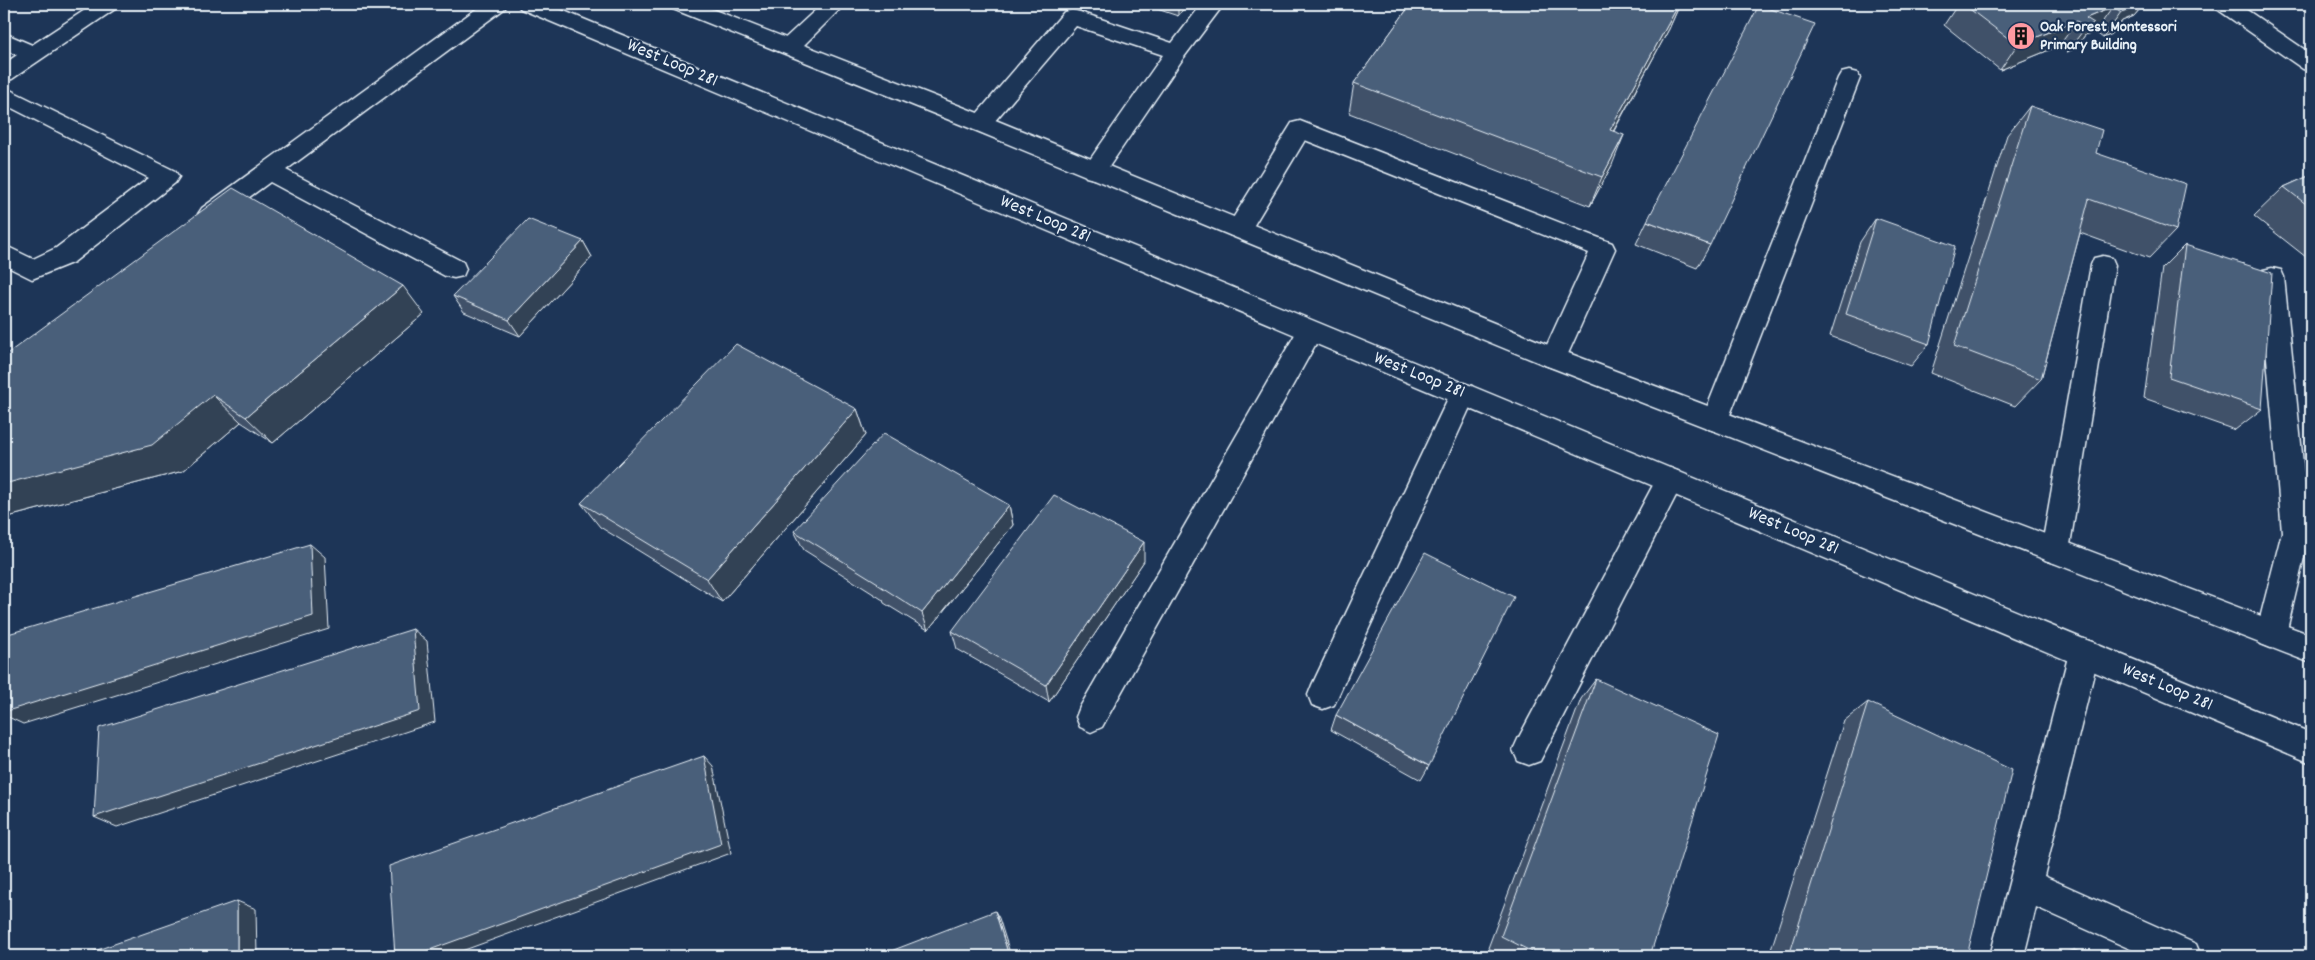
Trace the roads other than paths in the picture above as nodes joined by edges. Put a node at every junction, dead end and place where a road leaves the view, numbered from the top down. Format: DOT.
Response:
graph roads {
  1 [pos="108,4"];
  2 [pos="497,4"];
  3 [pos="528,4"];
  4 [pos="680,4"];
  5 [pos="834,4"];
  6 [pos="1213,4"];
  7 [pos="2224,4"];
  8 [pos="1074,10"];
  9 [pos="4,40"];
  10 [pos="789,47"];
  11 [pos="1176,52"];
  12 [pos="33,54"];
  13 [pos="2311,64"];
  14 [pos="4,74"];
  15 [pos="1848,78"];
  16 [pos="4,95"];
  17 [pos="980,123"];
  18 [pos="268,171"];
  19 [pos="1094,171"];
  20 [pos="191,229"];
  21 [pos="1239,229"];
  22 [pos="4,254"];
  23 [pos="2103,266"];
  24 [pos="454,269"];
  25 [pos="2272,277"];
  26 [pos="1310,331"];
  27 [pos="1554,358"];
  28 [pos="1463,394"];
  29 [pos="1715,420"];
  30 [pos="1670,480"];
  31 [pos="2304,533"];
  32 [pos="2055,551"];
  33 [pos="2271,634"];
  34 [pos="2311,649"];
  35 [pos="2084,653"];
  36 [pos="1323,695"];
  37 [pos="1091,717"];
  38 [pos="2311,748"];
  39 [pos="1529,750"];
  40 [pos="2026,885"];
  41 [pos="2007,956"];
  42 [pos="2184,956"];
  1 -- 12 [label="main road"];
  2 -- 18 [label="main road"];
  3 -- 26 [label="main road, West Loop 281"];
  4 -- 10 [label="main road"];
  5 -- 10 [label="main road"];
  6 -- 11 [label="main road"];
  7 -- 13 [label="main road"];
  8 -- 11 [label="main road"];
  8 -- 17 [label="main road"];
  9 -- 12 [label="main road"];
  10 -- 17 [label="main road"];
  11 -- 19 [label="main road"];
  12 -- 14 [label="main road"];
  15 -- 29 [label="main road"];
  16 -- 22 [label="main road"];
  17 -- 19 [label="main road"];
  18 -- 20 [label="main road"];
  18 -- 24 [label="main road"];
  19 -- 21 [label="main road"];
  21 -- 27 [label="main road"];
  21 -- 27 [label="main road"];
  23 -- 32 [label="main road"];
  25 -- 31 [label="main road"];
  26 -- 28 [label="main road, West Loop 281"];
  26 -- 37 [label="main road"];
  27 -- 29 [label="main road"];
  28 -- 30 [label="main road, West Loop 281"];
  28 -- 36 [label="main road"];
  29 -- 32 [label="main road"];
  30 -- 35 [label="main road, West Loop 281"];
  30 -- 39 [label="main road"];
  31 -- 33 [label="main road"];
  32 -- 33 [label="main road"];
  33 -- 34 [label="main road"];
  35 -- 38 [label="main road, West Loop 281"];
  35 -- 40 [label="main road"];
  40 -- 41 [label="main road"];
  40 -- 42 [label="main road"];
}
